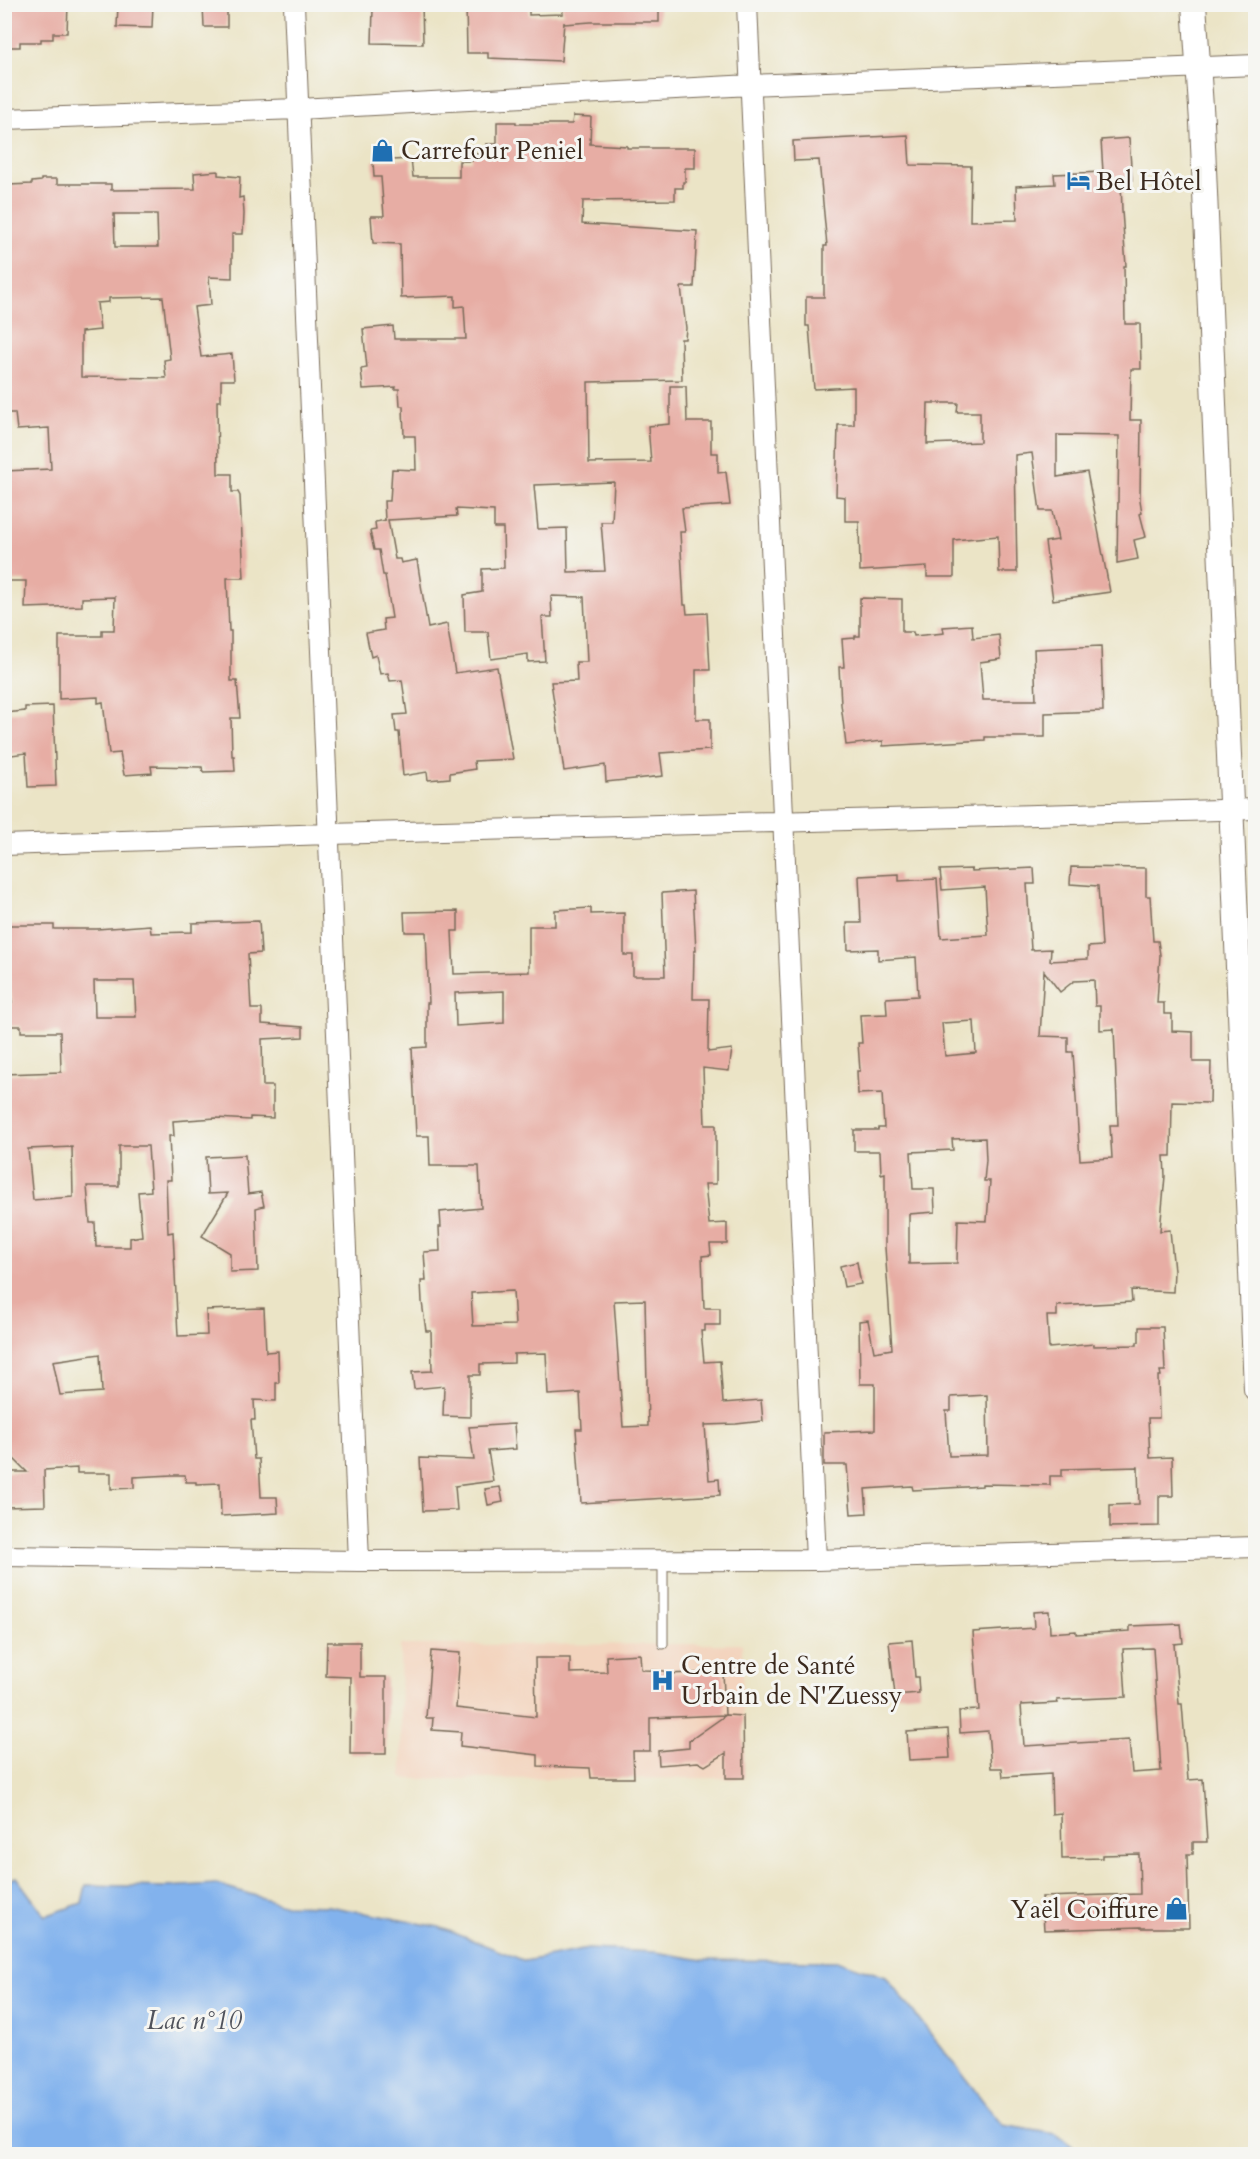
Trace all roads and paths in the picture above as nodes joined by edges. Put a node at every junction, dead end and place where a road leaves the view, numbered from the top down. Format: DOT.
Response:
graph roads {
  1 [pos="294,4"];
  2 [pos="747,4"];
  3 [pos="1194,4"];
  4 [pos="1256,65"];
  5 [pos="1198,66"];
  6 [pos="751,86"];
  7 [pos="298,109"];
  8 [pos="4,119"];
  9 [pos="1244,809"];
  10 [pos="784,822"];
  11 [pos="329,834"];
  12 [pos="4,845"];
  13 [pos="1256,1389"];
  14 [pos="1256,1547"];
  15 [pos="4,1556"];
  16 [pos="663,1560"];
  17 [pos="816,1560"];
  18 [pos="359,1561"];
  19 [pos="663,1644"];
  1 -- 7 [label="street"];
  2 -- 6 [label="street"];
  3 -- 5 [label="street"];
  4 -- 5 [label="street"];
  5 -- 6 [label="street"];
  5 -- 9 [label="street"];
  6 -- 7 [label="street"];
  6 -- 10 [label="street"];
  7 -- 8 [label="street"];
  7 -- 11 [label="street"];
  9 -- 10 [label="street"];
  9 -- 13 [label="street"];
  10 -- 11 [label="street"];
  10 -- 17 [label="street"];
  11 -- 12 [label="street"];
  11 -- 18 [label="street"];
  14 -- 17 [label="street"];
  15 -- 18 [label="street"];
  16 -- 17 [label="street"];
  16 -- 18 [label="street"];
  16 -- 19 [label="lane"];
}
